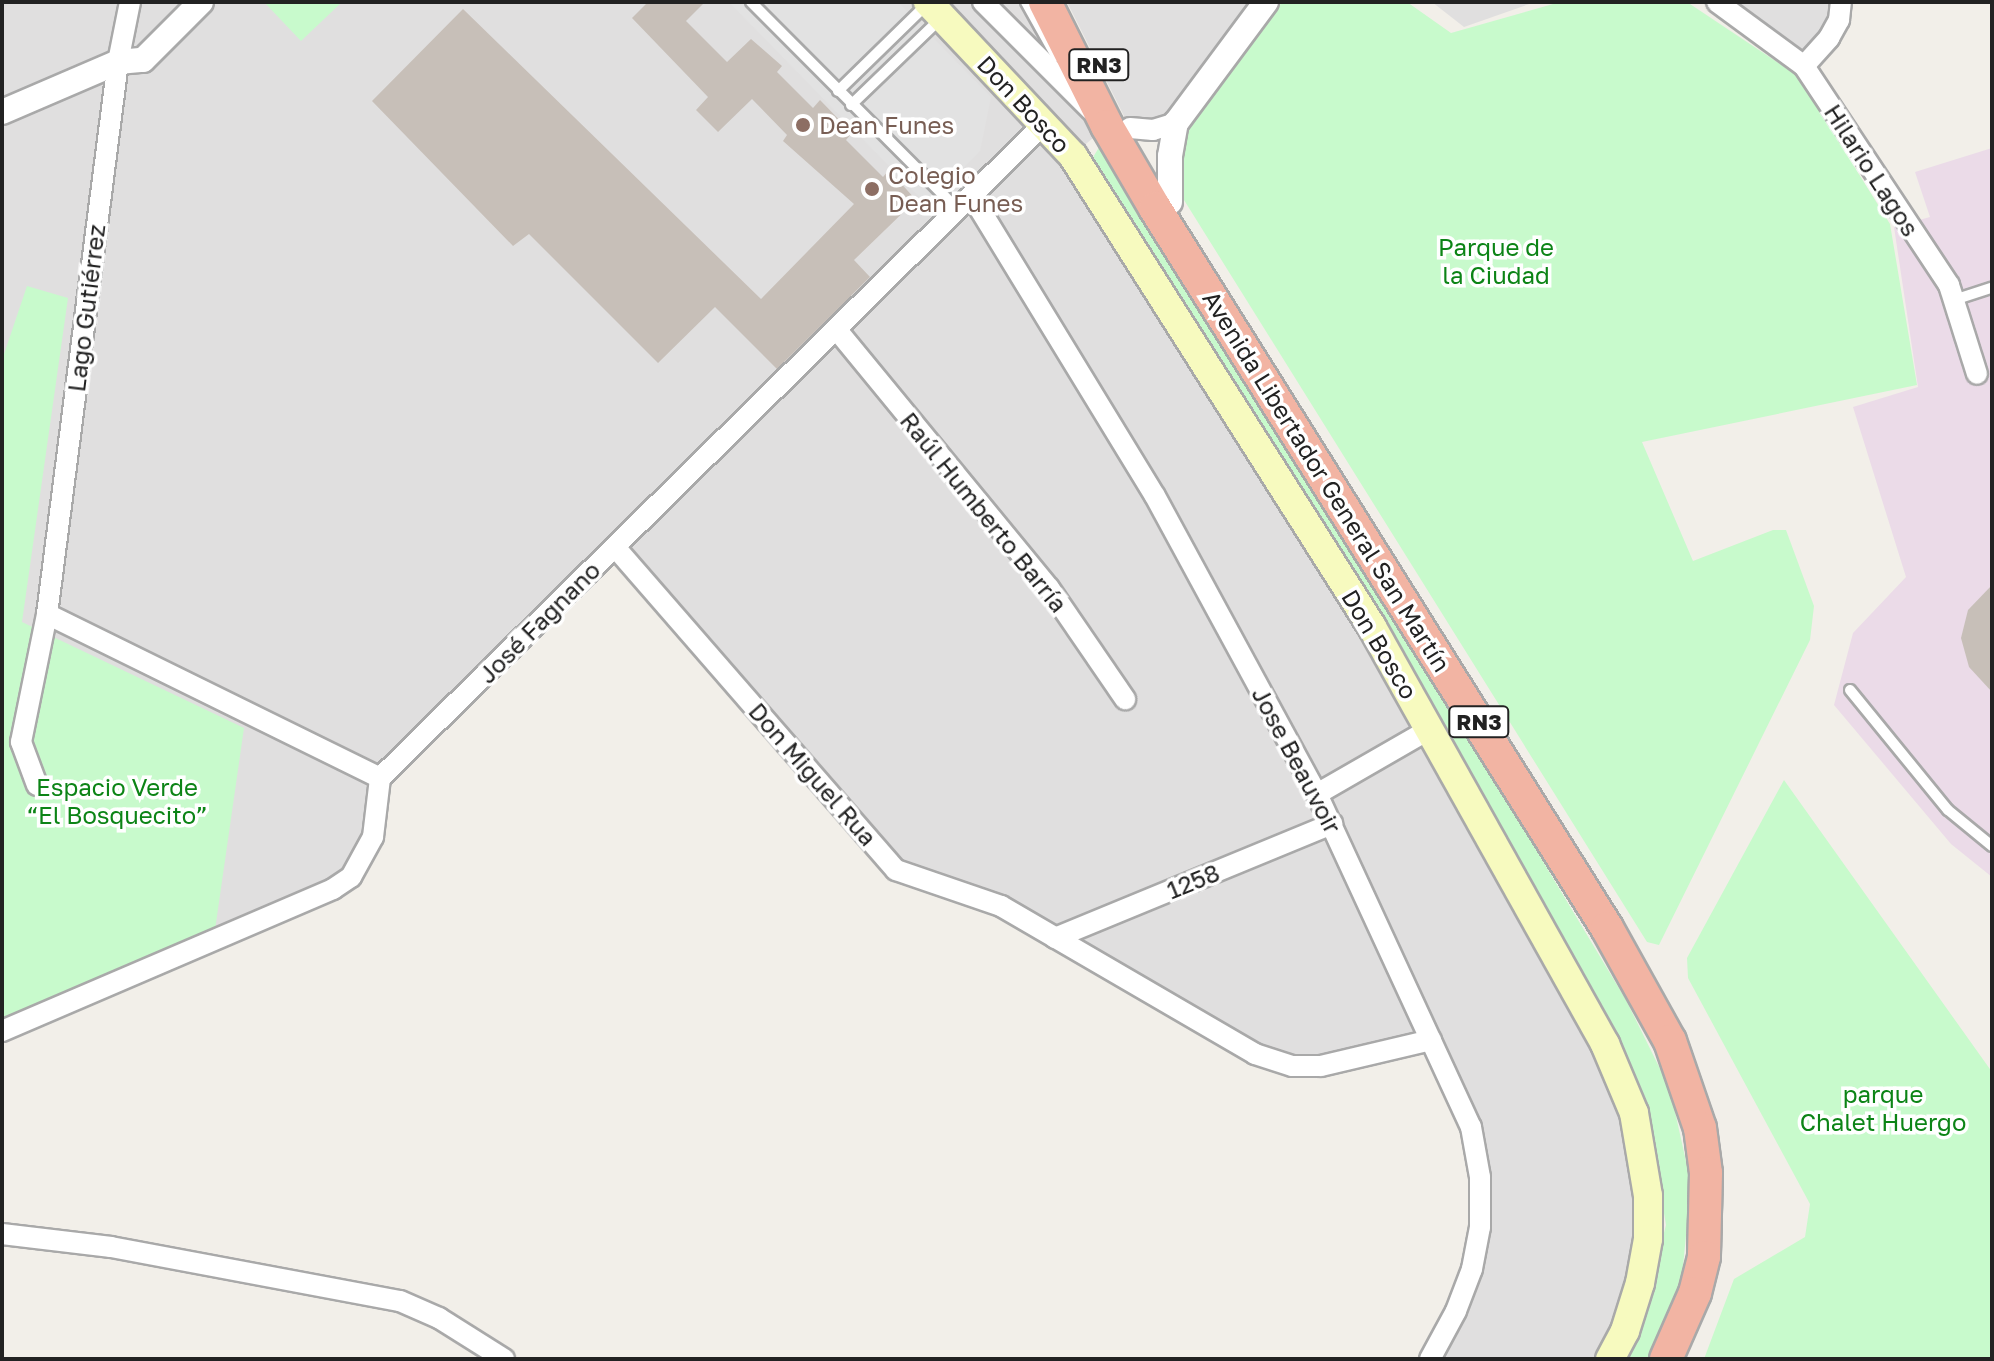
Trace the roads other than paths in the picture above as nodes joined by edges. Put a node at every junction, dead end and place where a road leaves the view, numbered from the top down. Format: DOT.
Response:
graph roads {
  1 [pos="130,2"];
  2 [pos="201,2"];
  3 [pos="751,2"];
  4 [pos="983,2"];
  5 [pos="1026,2"];
  6 [pos="1045,2"];
  7 [pos="1067,2"];
  8 [pos="1266,2"];
  9 [pos="1717,2"];
  10 [pos="1841,2"];
  11 [pos="933,7"];
  12 [pos="118,62"];
  13 [pos="1804,66"];
  14 [pos="838,91"];
  15 [pos="851,105"];
  16 [pos="2,112"];
  17 [pos="1045,123"];
  18 [pos="1176,123"];
  19 [pos="1118,127"];
  20 [pos="1170,202"];
  21 [pos="966,205"];
  22 [pos="1992,288"];
  23 [pos="1954,300"];
  24 [pos="837,330"];
  25 [pos="1977,374"];
  26 [pos="615,547"];
  27 [pos="47,614"];
  28 [pos="1850,690"];
  29 [pos="1125,699"];
  30 [pos="1430,729"];
  31 [pos="380,778"];
  32 [pos="37,785"];
  33 [pos="1317,794"];
  34 [pos="1332,824"];
  35 [pos="1991,843"];
  36 [pos="1055,938"];
  37 [pos="2,1031"];
  38 [pos="1431,1040"];
  39 [pos="2,1234"];
  40 [pos="504,1359"];
  41 [pos="1430,1359"];
  42 [pos="1610,1359"];
  43 [pos="1666,1359"];
  44 [pos="1687,1359"];
  1 -- 12 [label="street, Lago Gutiérrez"];
  2 -- 12 [label="street"];
  3 -- 14 [label="lane"];
  4 -- 19 [label="street, Don Bosco"];
  5 -- 19 [label="lane"];
  6 -- 19 [label="highway, Avenida Libertador General San Martín / RN3"];
  7 -- 19 [label="highway, Avenida Libertador General San Martín / RN3"];
  8 -- 18 [label="street"];
  9 -- 13 [label="street, Hilario Lagos"];
  10 -- 13 [label="street"];
  11 -- 14 [label="lane"];
  11 -- 15 [label="lane"];
  11 -- 17 [label="main road, Don Bosco"];
  12 -- 16 [label="street"];
  12 -- 27 [label="street, Lago Gutiérrez"];
  13 -- 23 [label="street, Hilario Lagos"];
  14 -- 15 [label="lane"];
  15 -- 21 [label="lane"];
  17 -- 21 [label="street, José Fagnano"];
  17 -- 30 [label="main road, Don Bosco"];
  18 -- 19 [label="street"];
  18 -- 20 [label="street"];
  19 -- 20 [label="highway, Avenida Libertador General San Martín / RN3"];
  19 -- 43 [label="highway, Avenida Libertador General San Martín / RN3"];
  20 -- 44 [label="highway, Avenida Libertador General San Martín / RN3"];
  21 -- 24 [label="street, José Fagnano"];
  21 -- 33 [label="street, Jose Beauvoir"];
  22 -- 23 [label="lane"];
  23 -- 25 [label="street, Hilario Lagos"];
  24 -- 26 [label="street, José Fagnano"];
  24 -- 29 [label="street, Raúl Humberto Barría"];
  26 -- 31 [label="street, José Fagnano"];
  26 -- 36 [label="street, Don Miguel Rua"];
  27 -- 31 [label="street"];
  27 -- 32 [label="street, Lago Gutiérrez"];
  28 -- 35 [label="lane"];
  30 -- 33 [label="street"];
  30 -- 42 [label="main road, Don Bosco"];
  31 -- 37 [label="street"];
  33 -- 34 [label="street, Jose Beauvoir"];
  34 -- 36 [label="street, 1258"];
  34 -- 38 [label="street, Jose Beauvoir"];
  36 -- 38 [label="street, Don Miguel Rua"];
  38 -- 41 [label="street, Jose Beauvoir"];
  39 -- 40 [label="street"];
}
